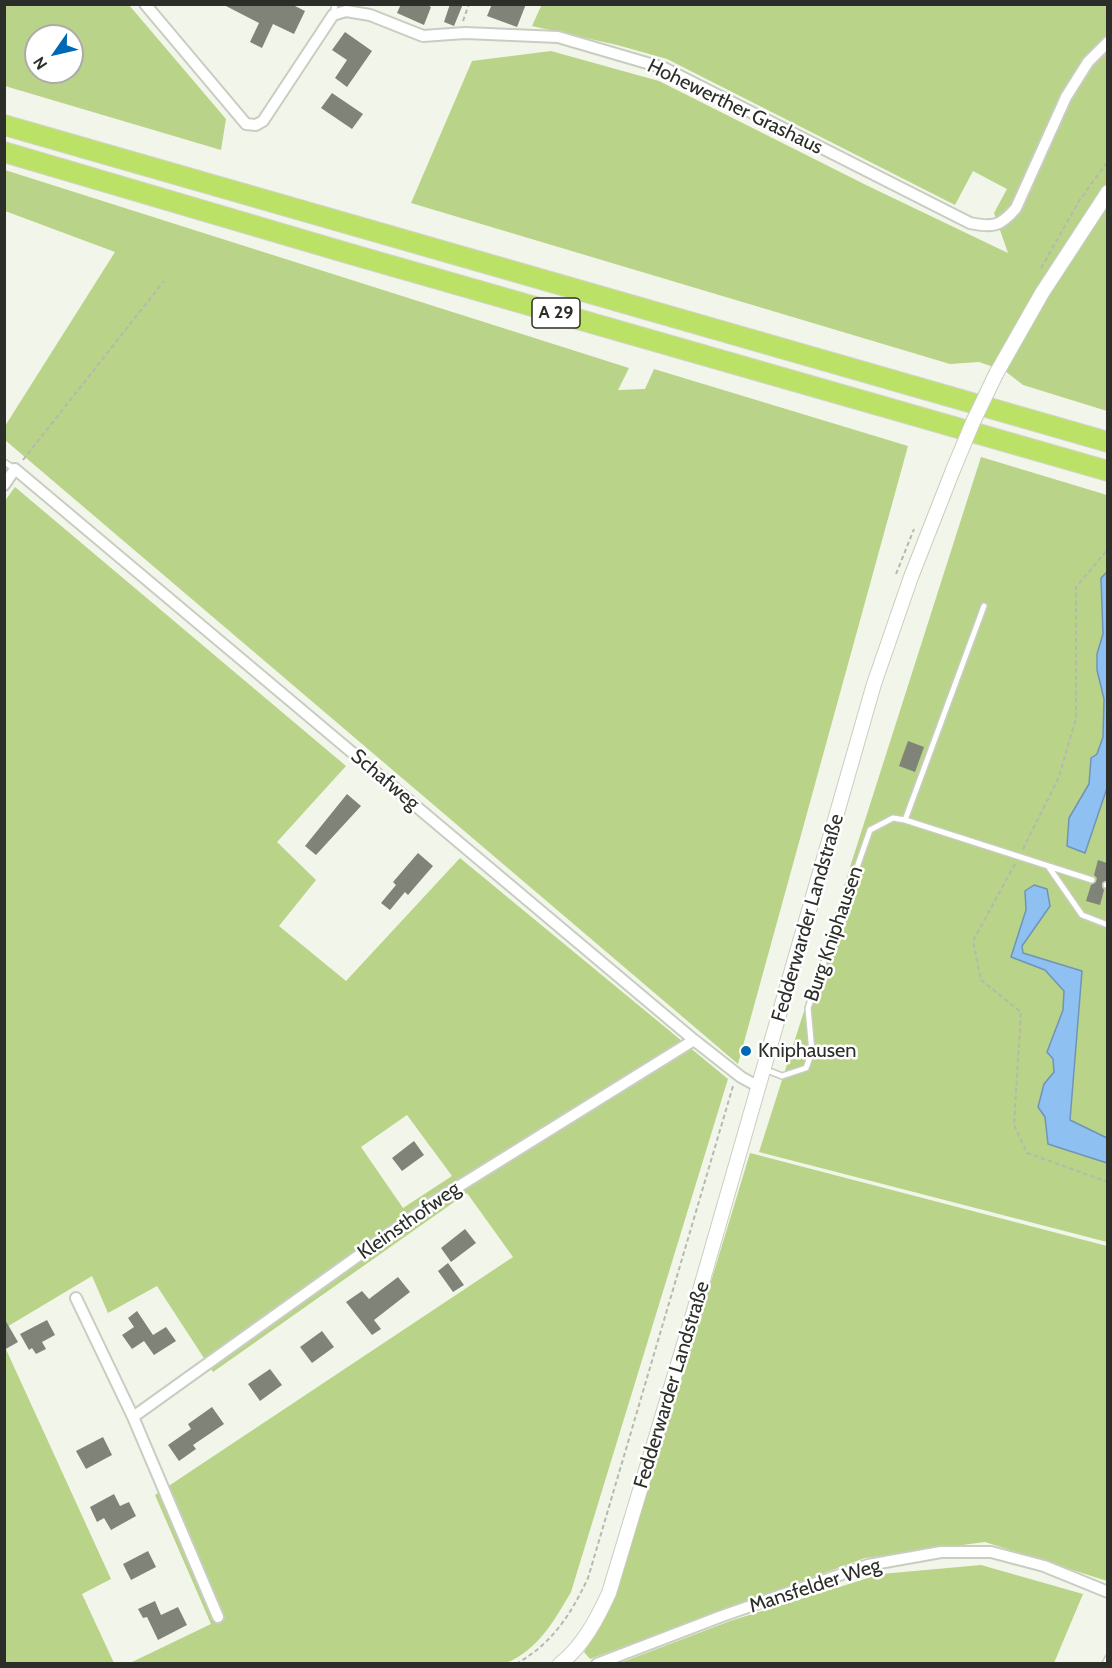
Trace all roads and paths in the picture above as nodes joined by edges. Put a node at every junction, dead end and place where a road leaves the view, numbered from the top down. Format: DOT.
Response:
graph roads {
  1 [pos="145,4"];
  2 [pos="469,4"];
  3 [pos="334,10"];
  4 [pos="465,33"];
  5 [pos="1107,42"];
  6 [pos="4,125"];
  7 [pos="4,152"];
  8 [pos="1107,192"];
  9 [pos="164,281"];
  10 [pos="1107,442"];
  11 [pos="4,462"];
  12 [pos="15,469"];
  13 [pos="1107,471"];
  14 [pos="4,485"];
  15 [pos="1107,549"];
  16 [pos="984,606"];
  17 [pos="905,820"];
  18 [pos="1019,857"];
  19 [pos="1047,865"];
  20 [pos="1092,880"];
  21 [pos="1107,925"];
  22 [pos="694,1040"];
  23 [pos="764,1069"];
  24 [pos="741,1077"];
  25 [pos="759,1087"];
  26 [pos="1107,1182"];
  27 [pos="76,1298"];
  28 [pos="133,1417"];
  29 [pos="1107,1592"];
  30 [pos="219,1617"];
  31 [pos="1107,1658"];
  32 [pos="568,1661"];
  33 [pos="516,1664"];
  34 [pos="597,1664"];
  35 [pos="1105,1664"];
  1 -- 3 [label="street, Hohewerther Grashaus"];
  2 -- 4 [label="path"];
  3 -- 4 [label="street, Hohewerther Grashaus"];
  4 -- 5 [label="street, Hohewerther Grashaus"];
  6 -- 10 [label="highway, A 29"];
  7 -- 13 [label="highway, A 29"];
  8 -- 23 [label="street, Fedderwarder Landstraße, bridge"];
  9 -- 12 [label="path"];
  11 -- 12 [label="lane"];
  12 -- 14 [label="street"];
  12 -- 22 [label="street, Schafweg"];
  15 -- 18 [label="path"];
  16 -- 17 [label="lane"];
  17 -- 18 [label="lane"];
  17 -- 23 [label="lane, Burg Kniphausen"];
  18 -- 19 [label="lane"];
  18 -- 26 [label="path"];
  19 -- 20 [label="lane"];
  19 -- 21 [label="lane"];
  22 -- 24 [label="street, Schafweg"];
  22 -- 28 [label="street, Kleinsthofweg"];
  23 -- 25 [label="street, Fedderwarder Landstraße"];
  24 -- 25 [label="street, Schafweg"];
  24 -- 33 [label="path"];
  25 -- 32 [label="street, Fedderwarder Landstraße"];
  27 -- 28 [label="street"];
  28 -- 30 [label="street"];
  29 -- 34 [label="street, Mansfelder Weg"];
  31 -- 35 [label="lane"];
}
